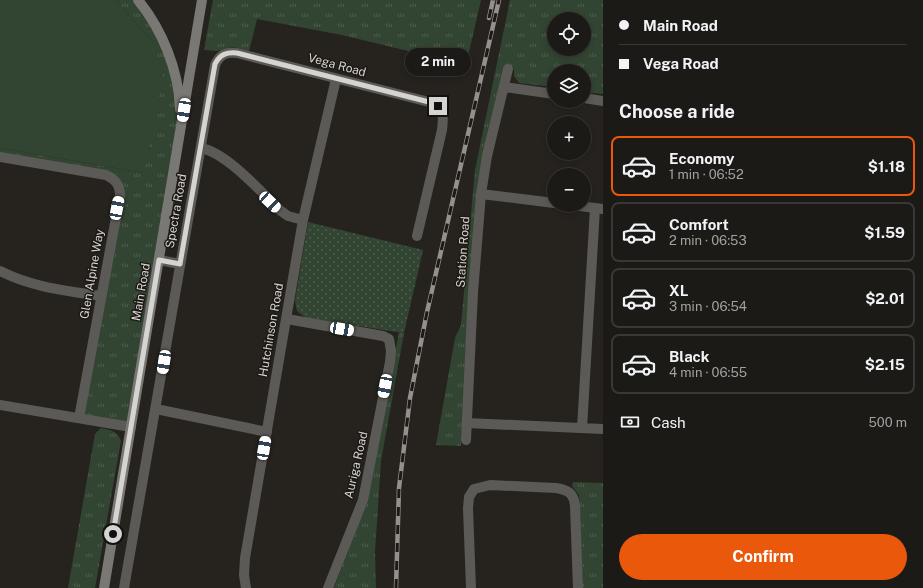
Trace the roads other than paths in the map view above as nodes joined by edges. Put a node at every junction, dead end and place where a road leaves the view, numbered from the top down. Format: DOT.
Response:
graph roads {
  1 [pos="138,0"];
  2 [pos="202,0"];
  3 [pos="223,54"];
  4 [pos="508,69"];
  5 [pos="336,79"];
  6 [pos="504,87"];
  7 [pos="547,93"];
  8 [pos="591,99"];
  9 [pos="603,101"];
  10 [pos="180,139"];
  11 [pos="201,148"];
  12 [pos="0,157"];
  13 [pos="481,194"];
  14 [pos="547,202"];
  15 [pos="599,208"];
  16 [pos="302,220"];
  17 [pos="417,236"];
  18 [pos="159,260"];
  19 [pos="180,264"];
  20 [pos="0,271"];
  21 [pos="101,296"];
  22 [pos="287,319"];
  23 [pos="0,404"];
  24 [pos="156,408"];
  25 [pos="79,418"];
  26 [pos="467,423"];
  27 [pos="130,427"];
  28 [pos="582,428"];
  29 [pos="603,429"];
  30 [pos="267,432"];
  31 [pos="466,440"];
  32 [pos="104,588"];
  33 [pos="124,588"];
  34 [pos="246,588"];
  35 [pos="328,588"];
  36 [pos="471,588"];
  37 [pos="578,588"];
  1 -- 10 [label="main road"];
  2 -- 10 [label="main road, Main Road"];
  3 -- 5 [label="street, Vega Road"];
  3 -- 11 [label="street, Spectra Road"];
  4 -- 6 [label="street, Station Road"];
  5 -- 16 [label="street, Hutchinson Road"];
  5 -- 17 [label="street, Vega Road"];
  6 -- 7 [label="street"];
  6 -- 13 [label="street, Station Road"];
  8 -- 9 [label="street"];
  10 -- 18 [label="main road, Main Road"];
  11 -- 16 [label="street"];
  11 -- 19 [label="street, Spectra Road"];
  12 -- 21 [label="street, Glen Alpine Way"];
  13 -- 14 [label="street"];
  13 -- 26 [label="street, Station Road"];
  15 -- 28 [label="street"];
  16 -- 22 [label="street, Hutchinson Road"];
  18 -- 19 [label="street"];
  18 -- 27 [label="main road, Main Road"];
  19 -- 24 [label="street, Spectra Road"];
  20 -- 21 [label="street"];
  21 -- 25 [label="street, Glen Alpine Way"];
  22 -- 30 [label="street, Hutchinson Road"];
  22 -- 35 [label="street, Auriga Road"];
  23 -- 25 [label="street"];
  24 -- 30 [label="street"];
  24 -- 33 [label="street, Spectra Road"];
  25 -- 27 [label="street"];
  26 -- 28 [label="street"];
  26 -- 31 [label="street, Station Road"];
  27 -- 32 [label="main road, Main Road"];
  28 -- 29 [label="street"];
  30 -- 34 [label="street, Hutchinson Road"];
  36 -- 37 [label="street"];
}
